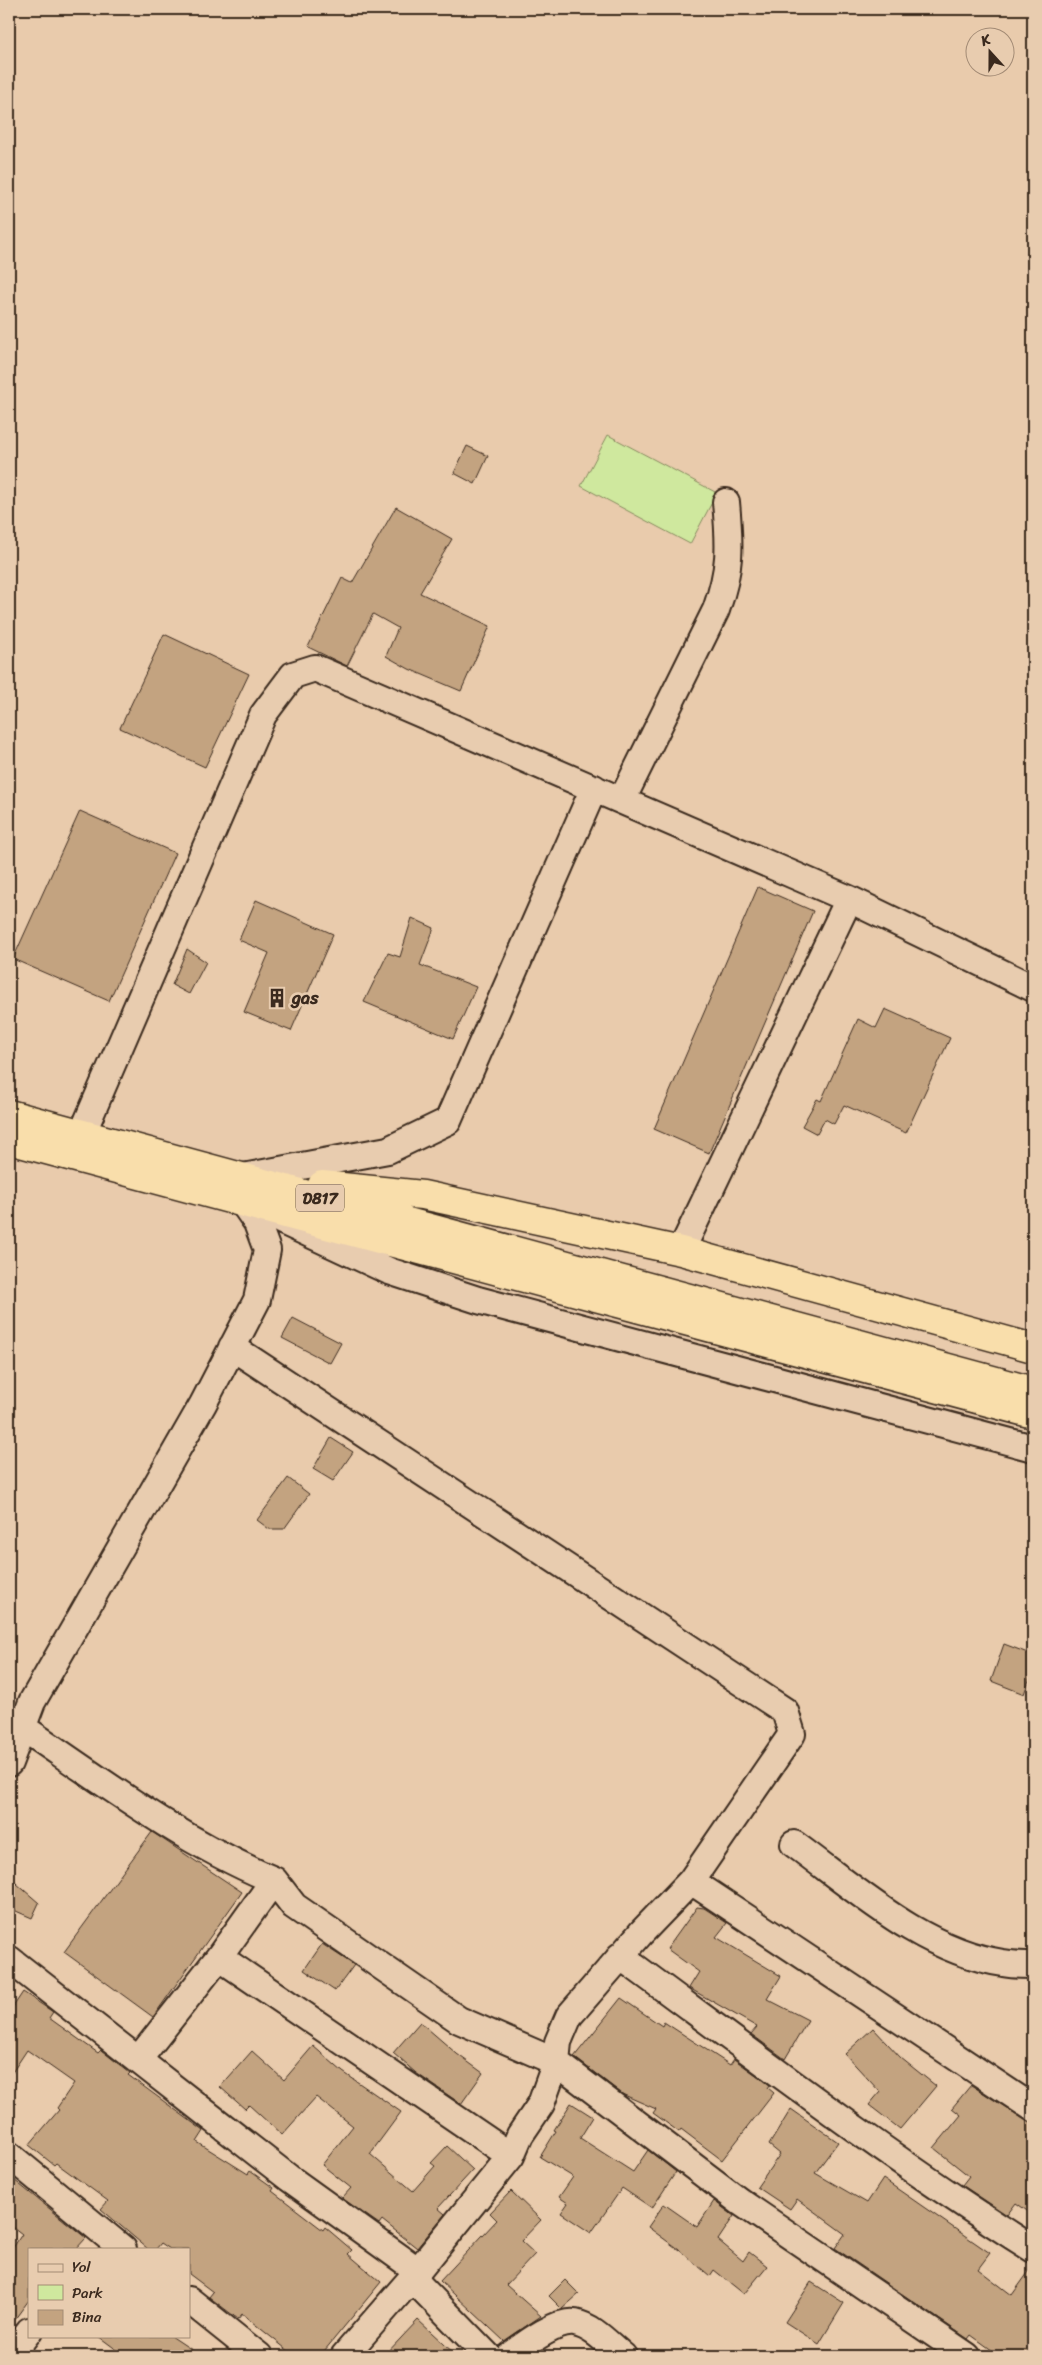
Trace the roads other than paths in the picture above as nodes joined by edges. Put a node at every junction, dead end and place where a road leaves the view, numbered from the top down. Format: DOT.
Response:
graph roads {
  1 [pos="726,502"];
  2 [pos="594,788"];
  3 [pos="622,800"];
  4 [pos="849,899"];
  5 [pos="1033,988"];
  6 [pos="9,1114"];
  7 [pos="82,1134"];
  8 [pos="9,1140"];
  9 [pos="243,1190"];
  10 [pos="681,1251"];
  11 [pos="628,1293"];
  12 [pos="232,1347"];
  13 [pos="1033,1348"];
  14 [pos="1033,1391"];
  15 [pos="1033,1414"];
  16 [pos="1033,1448"];
  17 [pos="22,1727"];
  18 [pos="9,1763"];
  19 [pos="794,1844"];
  20 [pos="274,1880"];
  21 [pos="691,1881"];
  22 [pos="620,1956"];
  23 [pos="219,1957"];
  24 [pos="9,1959"];
  25 [pos="1033,1965"];
  26 [pos="138,2060"];
  27 [pos="556,2062"];
  28 [pos="1033,2108"];
  29 [pos="9,2155"];
  30 [pos="511,2156"];
  31 [pos="96,2240"];
  32 [pos="120,2248"];
  33 [pos="1033,2250"];
  34 [pos="415,2274"];
  35 [pos="190,2301"];
  36 [pos="28,2332"];
  37 [pos="10,2356"];
  38 [pos="260,2356"];
  39 [pos="344,2356"];
  40 [pos="488,2356"];
  41 [pos="509,2356"];
  42 [pos="623,2356"];
  43 [pos="967,2356"];
  1 -- 3 [label="street"];
  2 -- 3 [label="street"];
  2 -- 7 [label="street"];
  2 -- 9 [label="street"];
  3 -- 4 [label="street"];
  4 -- 5 [label="street"];
  4 -- 10 [label="street"];
  6 -- 7 [label="highway, D817"];
  7 -- 9 [label="highway, D817"];
  8 -- 9 [label="highway, D817"];
  9 -- 10 [label="highway"];
  9 -- 11 [label="highway, D817"];
  9 -- 12 [label="street"];
  9 -- 16 [label="street"];
  10 -- 13 [label="highway"];
  11 -- 14 [label="highway"];
  11 -- 15 [label="highway"];
  12 -- 17 [label="street"];
  12 -- 21 [label="street"];
  17 -- 18 [label="street"];
  17 -- 20 [label="street"];
  19 -- 25 [label="street"];
  20 -- 23 [label="street"];
  20 -- 27 [label="street"];
  21 -- 22 [label="street"];
  21 -- 28 [label="street"];
  22 -- 27 [label="street"];
  22 -- 33 [label="street"];
  23 -- 26 [label="street"];
  23 -- 30 [label="street"];
  24 -- 26 [label="street"];
  26 -- 34 [label="street"];
  27 -- 30 [label="street"];
  27 -- 43 [label="street"];
  29 -- 31 [label="street"];
  30 -- 34 [label="street"];
  31 -- 32 [label="street"];
  34 -- 39 [label="street"];
  34 -- 40 [label="street"];
  35 -- 38 [label="street"];
  36 -- 37 [label="street"];
  41 -- 42 [label="street"];
}
